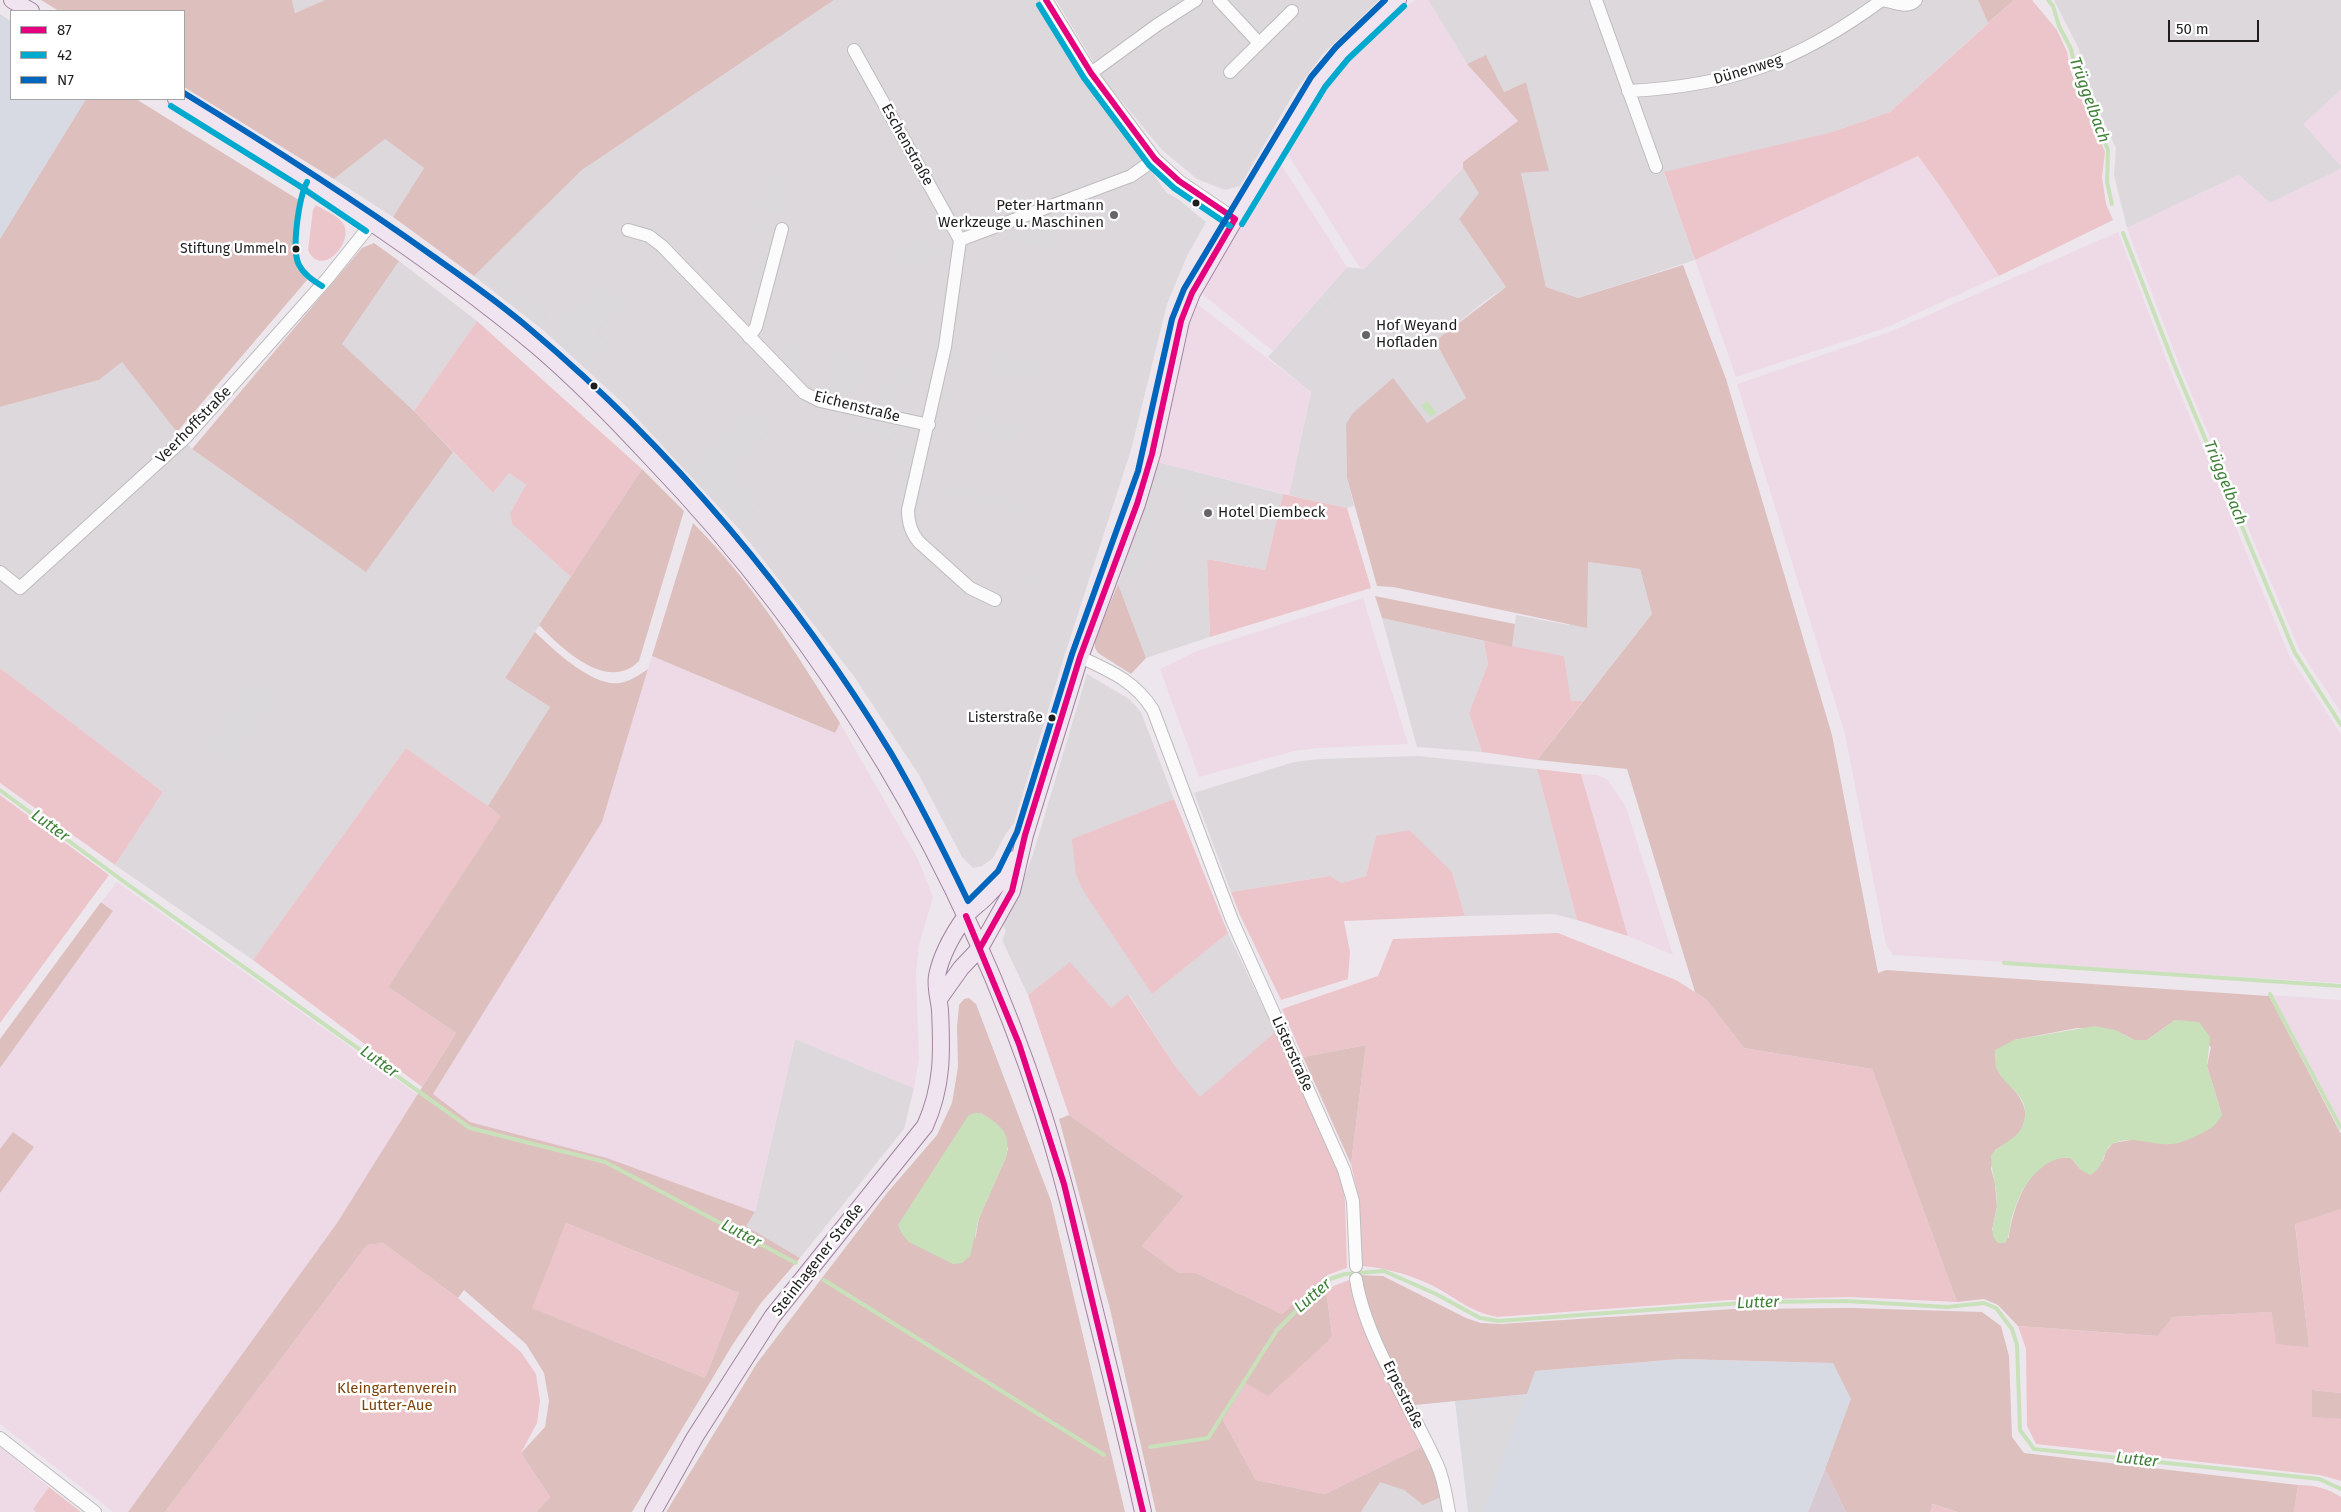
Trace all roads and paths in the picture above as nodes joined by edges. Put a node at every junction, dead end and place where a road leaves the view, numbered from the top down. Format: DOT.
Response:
graph roads {
  1 [pos="12,0"];
  2 [pos="1046,0"];
  3 [pos="1196,0"];
  4 [pos="1219,0"];
  5 [pos="1398,0"];
  6 [pos="1596,0"];
  7 [pos="1881,0"];
  8 [pos="1916,0"];
  9 [pos="29,10"];
  10 [pos="1292,11"];
  11 [pos="1260,43"];
  12 [pos="854,50"];
  13 [pos="1230,72"];
  14 [pos="1091,73"];
  15 [pos="1628,91"];
  16 [pos="178,100"];
  17 [pos="1156,159"];
  18 [pos="1656,167"];
  19 [pos="1235,218"];
  20 [pos="372,224"];
  21 [pos="628,230"];
  22 [pos="782,230"];
  23 [pos="960,240"];
  24 [pos="748,337"];
  25 [pos="929,425"];
  26 [pos="0,572"];
  27 [pos="995,600"];
  28 [pos="1080,657"];
  29 [pos="1026,835"];
  30 [pos="966,916"];
  31 [pos="980,948"];
  32 [pos="940,999"];
  33 [pos="1356,1266"];
  34 [pos="1356,1279"];
  35 [pos="0,1438"];
  36 [pos="95,1512"];
  37 [pos="653,1512"];
  38 [pos="1143,1512"];
  39 [pos="1450,1512"];
  1 -- 9 [label="main road"];
  2 -- 14 [label="street"];
  3 -- 14 [label="street"];
  4 -- 11 [label="street"];
  5 -- 19 [label="main road, Steinhagener Straße"];
  6 -- 15 [label="street"];
  7 -- 8 [label="street, Dünenweg"];
  7 -- 15 [label="street, Dünenweg"];
  10 -- 11 [label="street"];
  11 -- 13 [label="street"];
  12 -- 23 [label="street, Eschenstraße"];
  14 -- 17 [label="street"];
  15 -- 18 [label="street"];
  16 -- 20 [label="main road"];
  17 -- 19 [label="street"];
  17 -- 23 [label="street"];
  19 -- 28 [label="main road, Steinhagener Straße"];
  20 -- 26 [label="street, Veerhoffstraße"];
  20 -- 30 [label="main road"];
  21 -- 24 [label="street, Eichenstraße"];
  22 -- 24 [label="street"];
  23 -- 25 [label="street"];
  24 -- 25 [label="street, Eichenstraße"];
  25 -- 27 [label="street"];
  28 -- 29 [label="main road, Steinhagener Straße"];
  28 -- 33 [label="street, Listerstraße"];
  29 -- 30 [label="main road, Steinhagener Straße"];
  29 -- 31 [label="main road, Steinhagener Straße"];
  30 -- 31 [label="main road"];
  30 -- 32 [label="main road, Steinhagener Straße"];
  31 -- 32 [label="main road, Steinhagener Straße"];
  31 -- 38 [label="main road"];
  32 -- 37 [label="main road, Steinhagener Straße"];
  34 -- 39 [label="street, Erpestraße"];
  35 -- 36 [label="street"];
}
